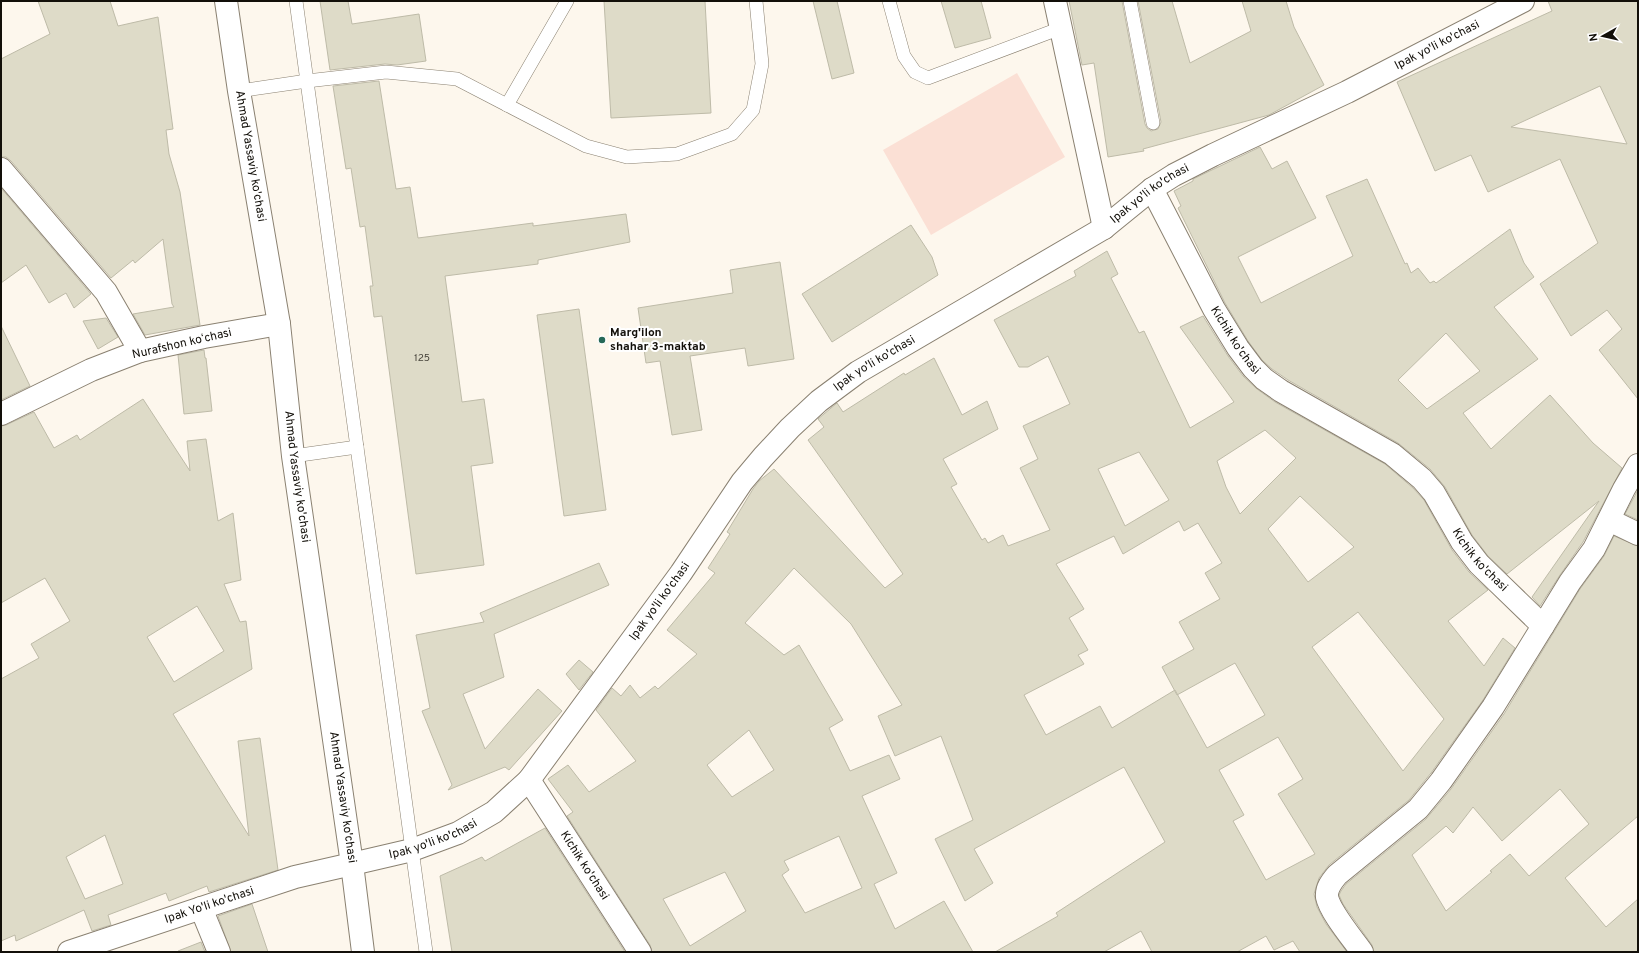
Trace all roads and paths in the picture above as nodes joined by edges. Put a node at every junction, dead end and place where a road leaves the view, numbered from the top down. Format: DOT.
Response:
graph roads {
  1 [pos="226,1"];
  2 [pos="296,1"];
  3 [pos="567,1"];
  4 [pos="756,1"];
  5 [pos="889,1"];
  6 [pos="1055,1"];
  7 [pos="1130,1"];
  8 [pos="1523,1"];
  9 [pos="1061,28"];
  10 [pos="307,81"];
  11 [pos="239,91"];
  12 [pos="507,104"];
  13 [pos="1152,123"];
  14 [pos="1,169"];
  15 [pos="1152,189"];
  16 [pos="1104,228"];
  17 [pos="279,324"];
  18 [pos="140,351"];
  19 [pos="1,414"];
  20 [pos="357,447"];
  21 [pos="293,456"];
  22 [pos="1638,465"];
  23 [pos="1609,520"];
  24 [pos="1638,534"];
  25 [pos="1543,626"];
  26 [pos="529,780"];
  27 [pos="412,850"];
  28 [pos="352,864"];
  29 [pos="201,908"];
  30 [pos="68,952"];
  31 [pos="219,952"];
  32 [pos="363,952"];
  33 [pos="426,952"];
  34 [pos="640,952"];
  35 [pos="1362,952"];
  1 -- 11 [label="street, Ahmad Yassaviy ko'chasi"];
  2 -- 10 [label="lane"];
  3 -- 12 [label="lane"];
  4 -- 12 [label="lane"];
  5 -- 9 [label="lane"];
  6 -- 9 [label="street"];
  7 -- 13 [label="lane"];
  8 -- 15 [label="street, Ipak yo'li ko'chasi"];
  9 -- 16 [label="street"];
  10 -- 11 [label="lane"];
  10 -- 12 [label="lane"];
  10 -- 20 [label="lane"];
  11 -- 17 [label="street, Ahmad Yassaviy ko'chasi"];
  14 -- 18 [label="street"];
  15 -- 16 [label="street, Ipak yo'li ko'chasi"];
  15 -- 25 [label="street, Kichik ko'chasi"];
  16 -- 26 [label="street, Ipak yo'li ko'chasi"];
  17 -- 18 [label="street, Nurafshon koʻchasi"];
  17 -- 21 [label="street, Ahmad Yassaviy ko'chasi"];
  18 -- 19 [label="street, Nurafshon koʻchasi"];
  20 -- 21 [label="lane"];
  20 -- 27 [label="lane"];
  21 -- 28 [label="street, Ahmad Yassaviy ko'chasi"];
  22 -- 23 [label="street"];
  23 -- 24 [label="street"];
  23 -- 25 [label="street"];
  25 -- 35 [label="street"];
  26 -- 27 [label="street, Ipak yo'li ko'chasi"];
  26 -- 34 [label="street, Kichik ko'chasi"];
  27 -- 28 [label="street, Ipak yo'li ko'chasi"];
  27 -- 33 [label="lane"];
  28 -- 29 [label="street, Ipak Yo'li ko'chasi"];
  28 -- 32 [label="street, Ahmad Yassaviy ko'chasi"];
  29 -- 30 [label="street, Ipak Yo'li ko'chasi"];
  29 -- 31 [label="street"];
}
